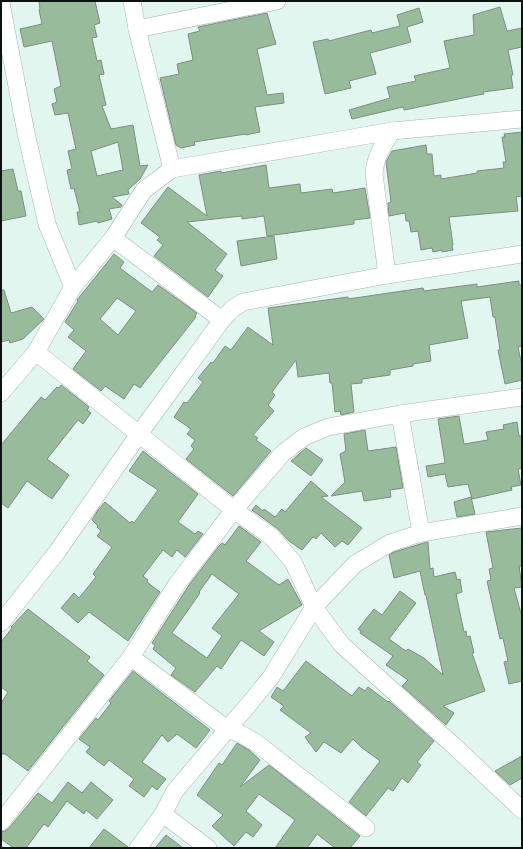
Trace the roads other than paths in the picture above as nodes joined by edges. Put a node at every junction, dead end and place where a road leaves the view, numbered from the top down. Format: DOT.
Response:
graph roads {
  1 [pos="132,1"];
  2 [pos="277,1"];
  3 [pos="1,3"];
  4 [pos="137,29"];
  5 [pos="522,119"];
  6 [pos="392,131"];
  7 [pos="172,169"];
  8 [pos="113,238"];
  9 [pos="522,254"];
  10 [pos="387,275"];
  11 [pos="73,288"];
  12 [pos="222,320"];
  13 [pos="36,352"];
  14 [pos="1,393"];
  15 [pos="522,397"];
  16 [pos="400,414"];
  17 [pos="139,434"];
  18 [pos="234,510"];
  19 [pos="522,516"];
  20 [pos="422,533"];
  21 [pos="314,606"];
  22 [pos="1,623"];
  23 [pos="131,657"];
  24 [pos="227,729"];
  25 [pos="522,810"];
  26 [pos="163,814"];
  27 [pos="1,822"];
  28 [pos="366,828"];
  29 [pos="138,848"];
  30 [pos="208,848"];
  1 -- 4 [label="street"];
  2 -- 4 [label="street"];
  3 -- 11 [label="street"];
  4 -- 7 [label="street"];
  5 -- 6 [label="street"];
  6 -- 7 [label="street"];
  6 -- 10 [label="street"];
  7 -- 8 [label="street"];
  8 -- 11 [label="street"];
  8 -- 12 [label="street"];
  9 -- 10 [label="street"];
  10 -- 12 [label="street"];
  11 -- 13 [label="street"];
  12 -- 17 [label="street"];
  13 -- 14 [label="street"];
  13 -- 17 [label="street"];
  15 -- 16 [label="street"];
  16 -- 18 [label="street"];
  16 -- 20 [label="street"];
  17 -- 18 [label="street"];
  17 -- 22 [label="street"];
  18 -- 21 [label="street"];
  18 -- 23 [label="street"];
  19 -- 20 [label="street"];
  20 -- 21 [label="street"];
  21 -- 24 [label="street"];
  21 -- 25 [label="street"];
  23 -- 24 [label="street"];
  23 -- 27 [label="street"];
  24 -- 26 [label="street"];
  24 -- 28 [label="street"];
  26 -- 29 [label="street"];
  26 -- 30 [label="street"];
}
